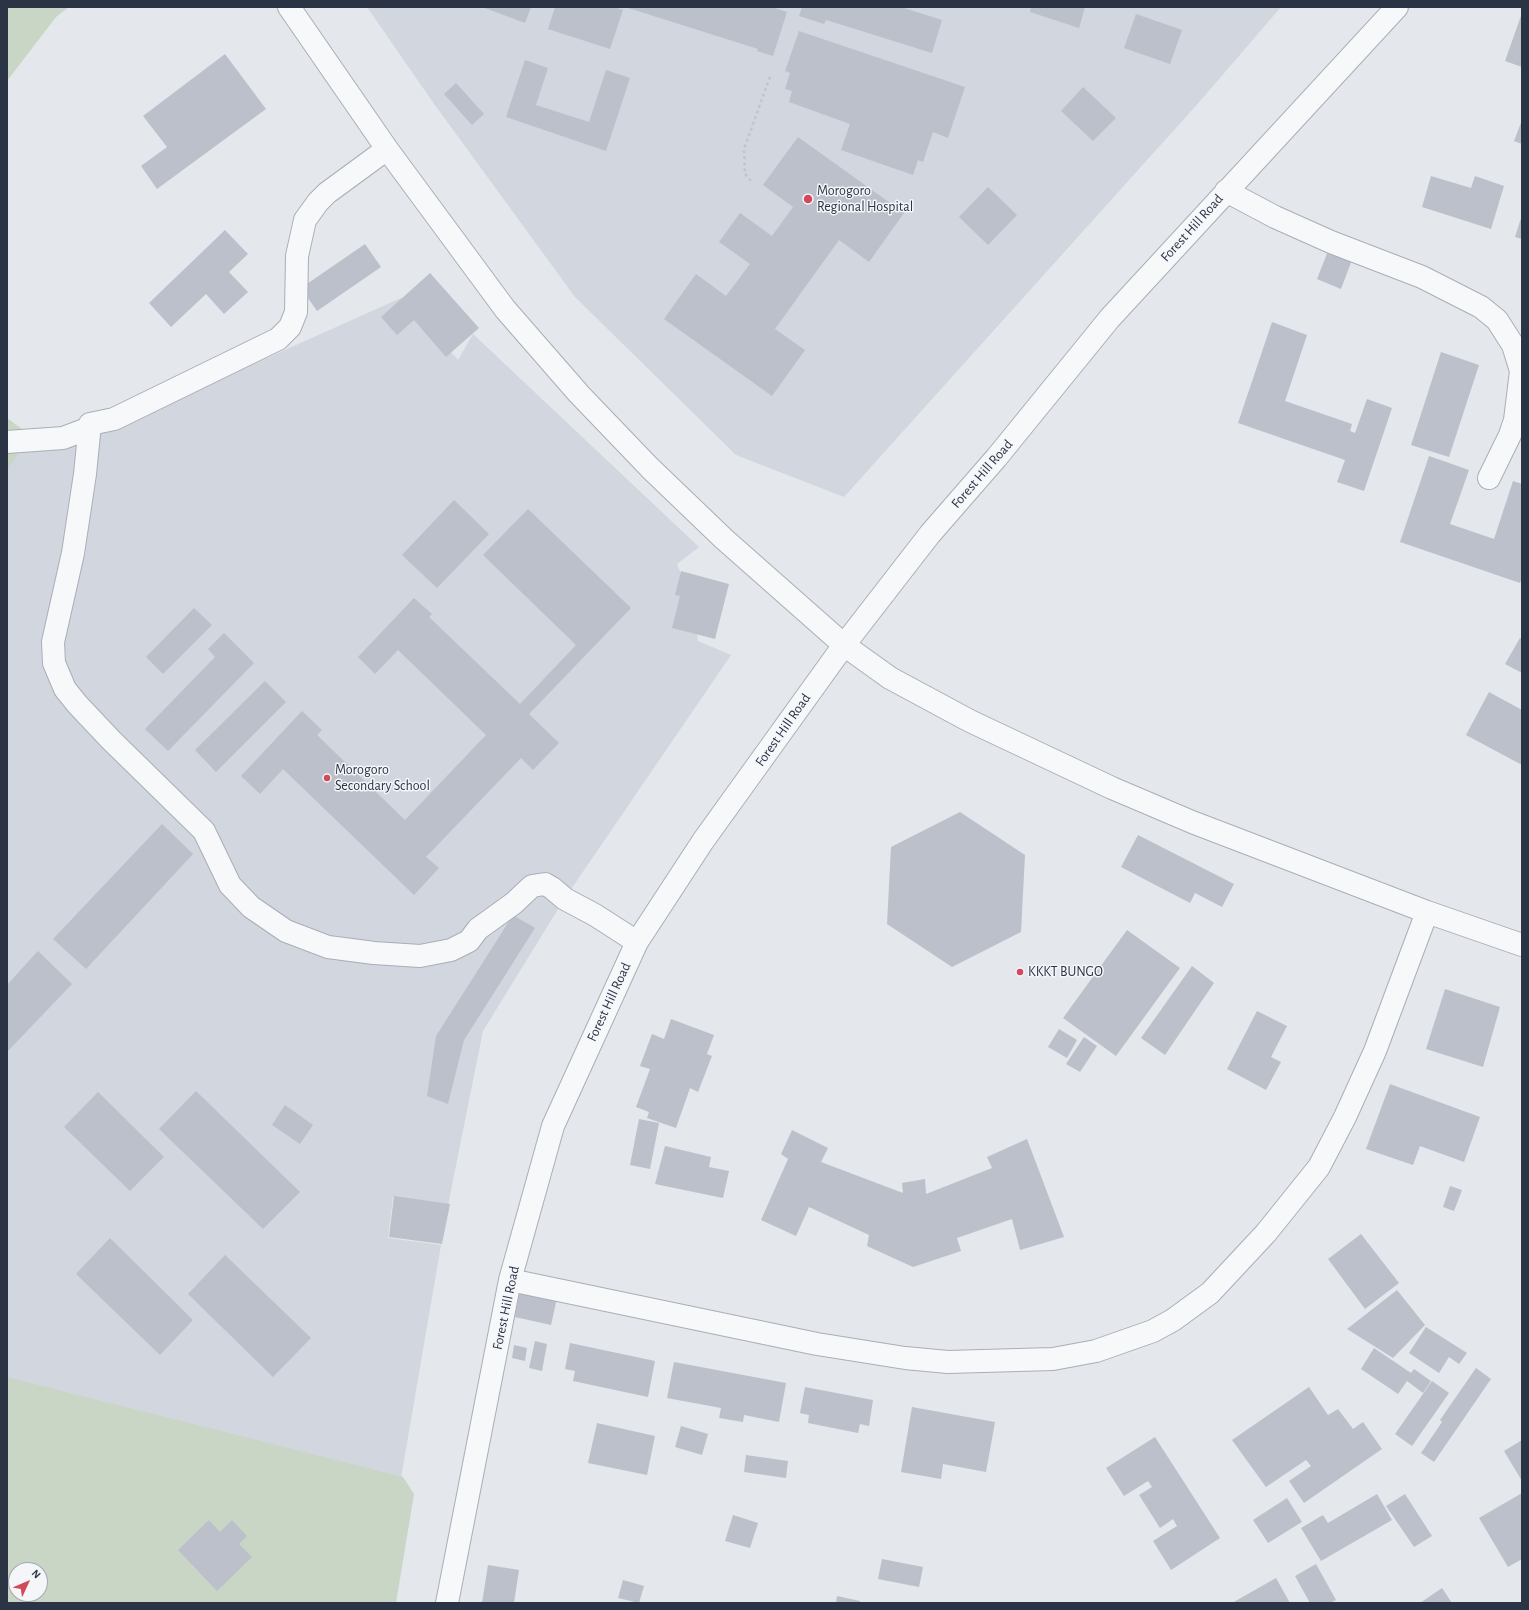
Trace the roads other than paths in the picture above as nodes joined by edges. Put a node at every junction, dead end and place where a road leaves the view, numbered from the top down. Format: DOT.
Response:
graph roads {
  1 [pos="289,7"];
  2 [pos="1397,7"];
  3 [pos="387,149"];
  4 [pos="1226,191"];
  5 [pos="90,424"];
  6 [pos="7,442"];
  7 [pos="1489,478"];
  8 [pos="844,645"];
  9 [pos="1427,912"];
  10 [pos="637,942"];
  11 [pos="1522,945"];
  12 [pos="510,1280"];
  13 [pos="447,1603"];
  1 -- 3 [label="street"];
  2 -- 4 [label="street, Forest Hill Road"];
  3 -- 5 [label="street"];
  3 -- 8 [label="street"];
  4 -- 7 [label="street"];
  4 -- 8 [label="street, Forest Hill Road"];
  5 -- 6 [label="street"];
  5 -- 10 [label="street"];
  8 -- 9 [label="street"];
  8 -- 10 [label="street, Forest Hill Road"];
  9 -- 11 [label="street"];
  9 -- 12 [label="street"];
  10 -- 12 [label="street, Forest Hill Road"];
  12 -- 13 [label="street, Forest Hill Road"];
}
